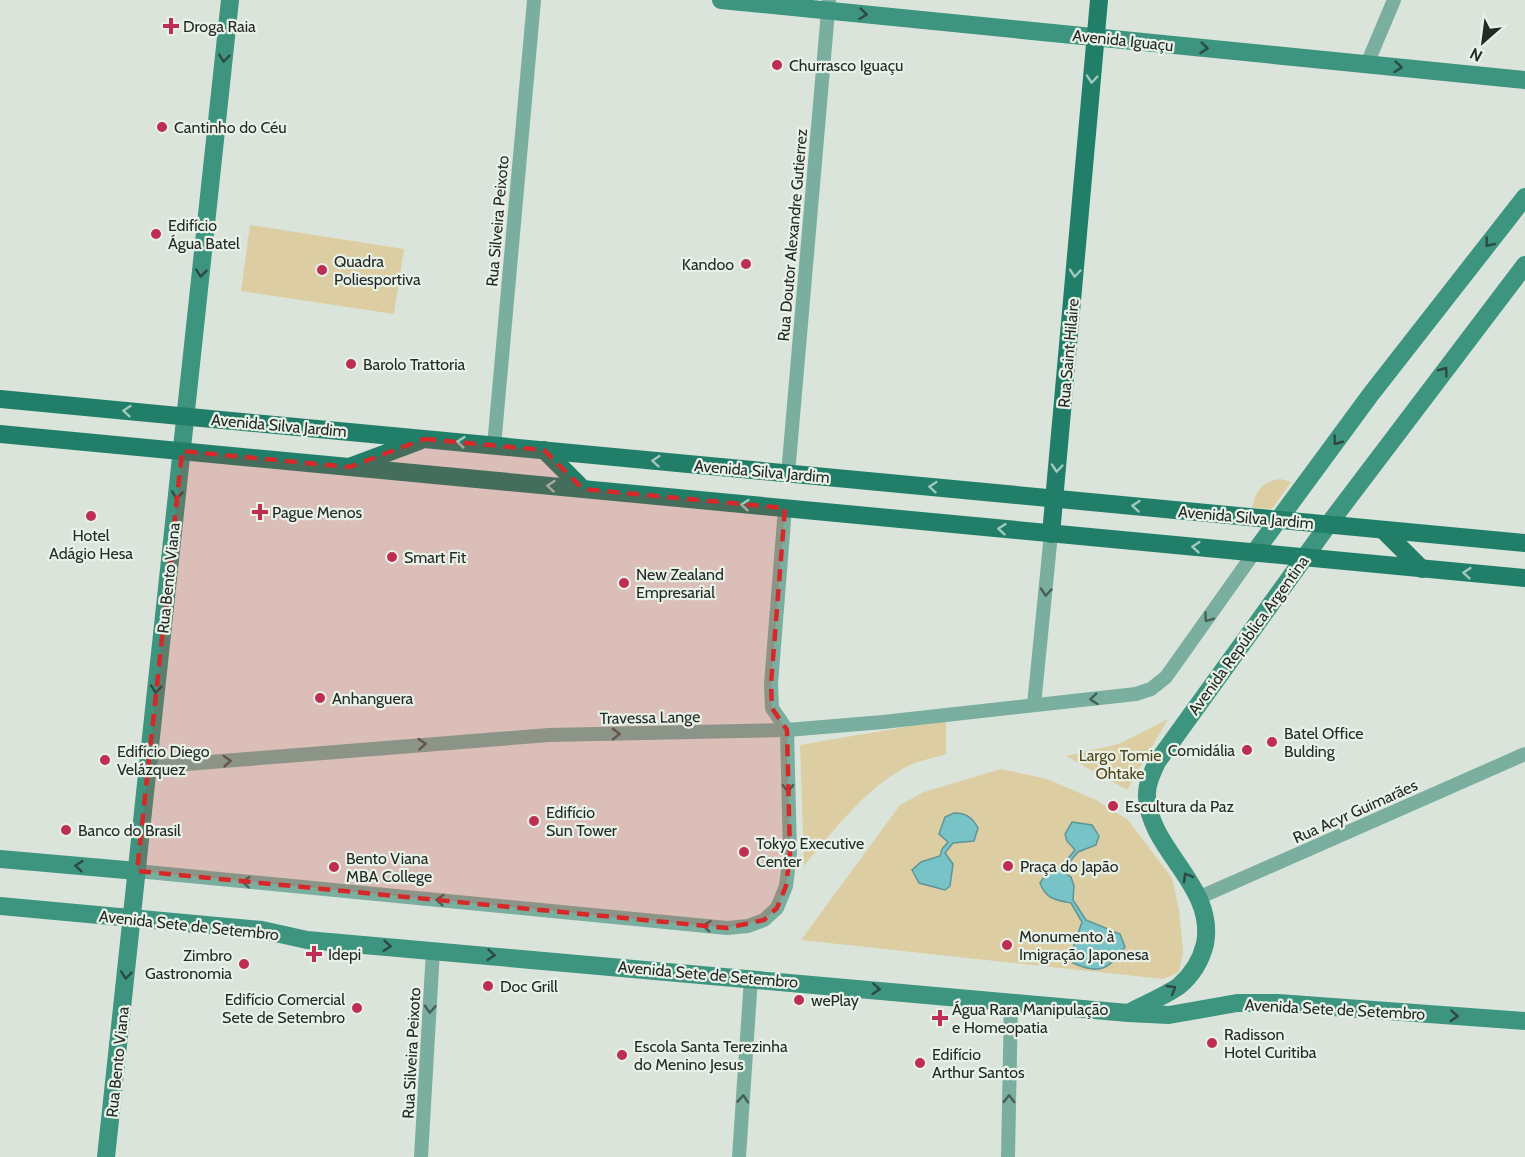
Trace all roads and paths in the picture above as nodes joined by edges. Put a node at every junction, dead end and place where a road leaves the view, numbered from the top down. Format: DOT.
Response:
graph roads {
  1 [pos="230,0"];
  2 [pos="534,0"];
  3 [pos="722,0"];
  4 [pos="1099,0"];
  5 [pos="1394,0"];
  6 [pos="829,5"];
  7 [pos="1096,37"];
  8 [pos="1367,64"];
  9 [pos="1525,80"];
  10 [pos="1525,197"];
  11 [pos="1525,265"];
  12 [pos="0,399"];
  13 [pos="185,416"];
  14 [pos="0,434"];
  15 [pos="424,439"];
  16 [pos="494,446"];
  17 [pos="544,450"];
  18 [pos="182,451"];
  19 [pos="349,467"];
  20 [pos="788,474"];
  21 [pos="583,489"];
  22 [pos="1054,499"];
  23 [pos="785,508"];
  24 [pos="1277,520"];
  25 [pos="1328,525"];
  26 [pos="1383,530"];
  27 [pos="1051,534"];
  28 [pos="1525,543"];
  29 [pos="1254,553"];
  30 [pos="1304,558"];
  31 [pos="1422,569"];
  32 [pos="1525,578"];
  33 [pos="1034,705"];
  34 [pos="787,730"];
  35 [pos="1525,753"];
  36 [pos="148,767"];
  37 [pos="0,859"];
  38 [pos="137,871"];
  39 [pos="1198,898"];
  40 [pos="0,906"];
  41 [pos="132,917"];
  42 [pos="433,950"];
  43 [pos="751,978"];
  44 [pos="1011,1001"];
  45 [pos="1128,1013"];
  46 [pos="1525,1021"];
  47 [pos="106,1157"];
  48 [pos="421,1157"];
  49 [pos="739,1157"];
  50 [pos="1008,1157"];
  1 -- 13 [label="main road, Rua Bento Viana, one-way"];
  2 -- 16 [label="street, Rua Silveira Peixoto"];
  3 -- 6 [label="main road, Avenida Iguaçu"];
  4 -- 7 [label="main road, Rua Saint Hilaire"];
  5 -- 8 [label="street"];
  6 -- 7 [label="main road, Avenida Iguaçu, one-way"];
  6 -- 20 [label="street, Rua Doutor Alexandre Gutierrez"];
  7 -- 8 [label="main road, Avenida Iguaçu, one-way"];
  7 -- 22 [label="main road, Rua Saint Hilaire, one-way"];
  8 -- 9 [label="main road, Avenida Iguaçu, one-way"];
  10 -- 24 [label="main road, one-way"];
  25 -- 11 [label="main road, Avenida República Argentina, one-way"];
  13 -- 12 [label="main road, Avenida Silva Jardim, one-way"];
  13 -- 15 [label="main road, Avenida Silva Jardim"];
  13 -- 18 [label="main road, Rua Bento Viana"];
  14 -- 18 [label="main road"];
  16 -- 15 [label="main road, Avenida Silva Jardim, one-way"];
  15 -- 19 [label="main road"];
  16 -- 17 [label="main road, Avenida Silva Jardim"];
  20 -- 17 [label="main road, Avenida Silva Jardim, one-way"];
  17 -- 21 [label="main road"];
  18 -- 19 [label="main road"];
  18 -- 36 [label="main road, Rua Bento Viana, one-way"];
  21 -- 19 [label="main road, one-way"];
  22 -- 20 [label="main road, Avenida Silva Jardim, one-way"];
  23 -- 21 [label="main road, one-way"];
  24 -- 22 [label="main road, Avenida Silva Jardim, one-way"];
  22 -- 27 [label="main road, Rua Saint Hilaire"];
  27 -- 23 [label="main road, one-way"];
  23 -- 34 [label="street"];
  24 -- 25 [label="main road, Avenida Silva Jardim"];
  24 -- 29 [label="main road"];
  25 -- 26 [label="main road, Avenida Silva Jardim"];
  25 -- 30 [label="main road, Avenida República Argentina"];
  26 -- 28 [label="main road, Avenida Silva Jardim"];
  26 -- 31 [label="main road"];
  29 -- 27 [label="main road, one-way"];
  27 -- 33 [label="street, Rua Saint Hilaire, one-way"];
  29 -- 30 [label="main road"];
  29 -- 33 [label="street, Travessa Lange, one-way"];
  30 -- 31 [label="main road"];
  39 -- 30 [label="main road, Avenida República Argentina, one-way"];
  32 -- 31 [label="main road, one-way"];
  33 -- 34 [label="street, Travessa Lange"];
  36 -- 34 [label="street, Travessa Lange, one-way"];
  34 -- 38 [label="street, one-way"];
  35 -- 39 [label="street, Rua Acyr Guimarães"];
  36 -- 38 [label="main road, Rua Bento Viana"];
  38 -- 37 [label="main road, one-way"];
  38 -- 41 [label="main road, Rua Bento Viana"];
  45 -- 39 [label="main road, Avenida República Argentina, one-way"];
  40 -- 41 [label="main road, Avenida Sete de Setembro"];
  41 -- 42 [label="main road, Avenida Sete de Setembro, one-way"];
  41 -- 47 [label="main road, Rua Bento Viana, one-way"];
  42 -- 43 [label="main road, Avenida Sete de Setembro, one-way"];
  42 -- 48 [label="street, Rua Silveira Peixoto, one-way"];
  43 -- 44 [label="main road, Avenida Sete de Setembro, one-way"];
  49 -- 43 [label="street, one-way"];
  44 -- 45 [label="main road, Avenida Sete de Setembro"];
  50 -- 44 [label="street, one-way"];
  45 -- 46 [label="main road, Avenida Sete de Setembro, one-way"];
}
